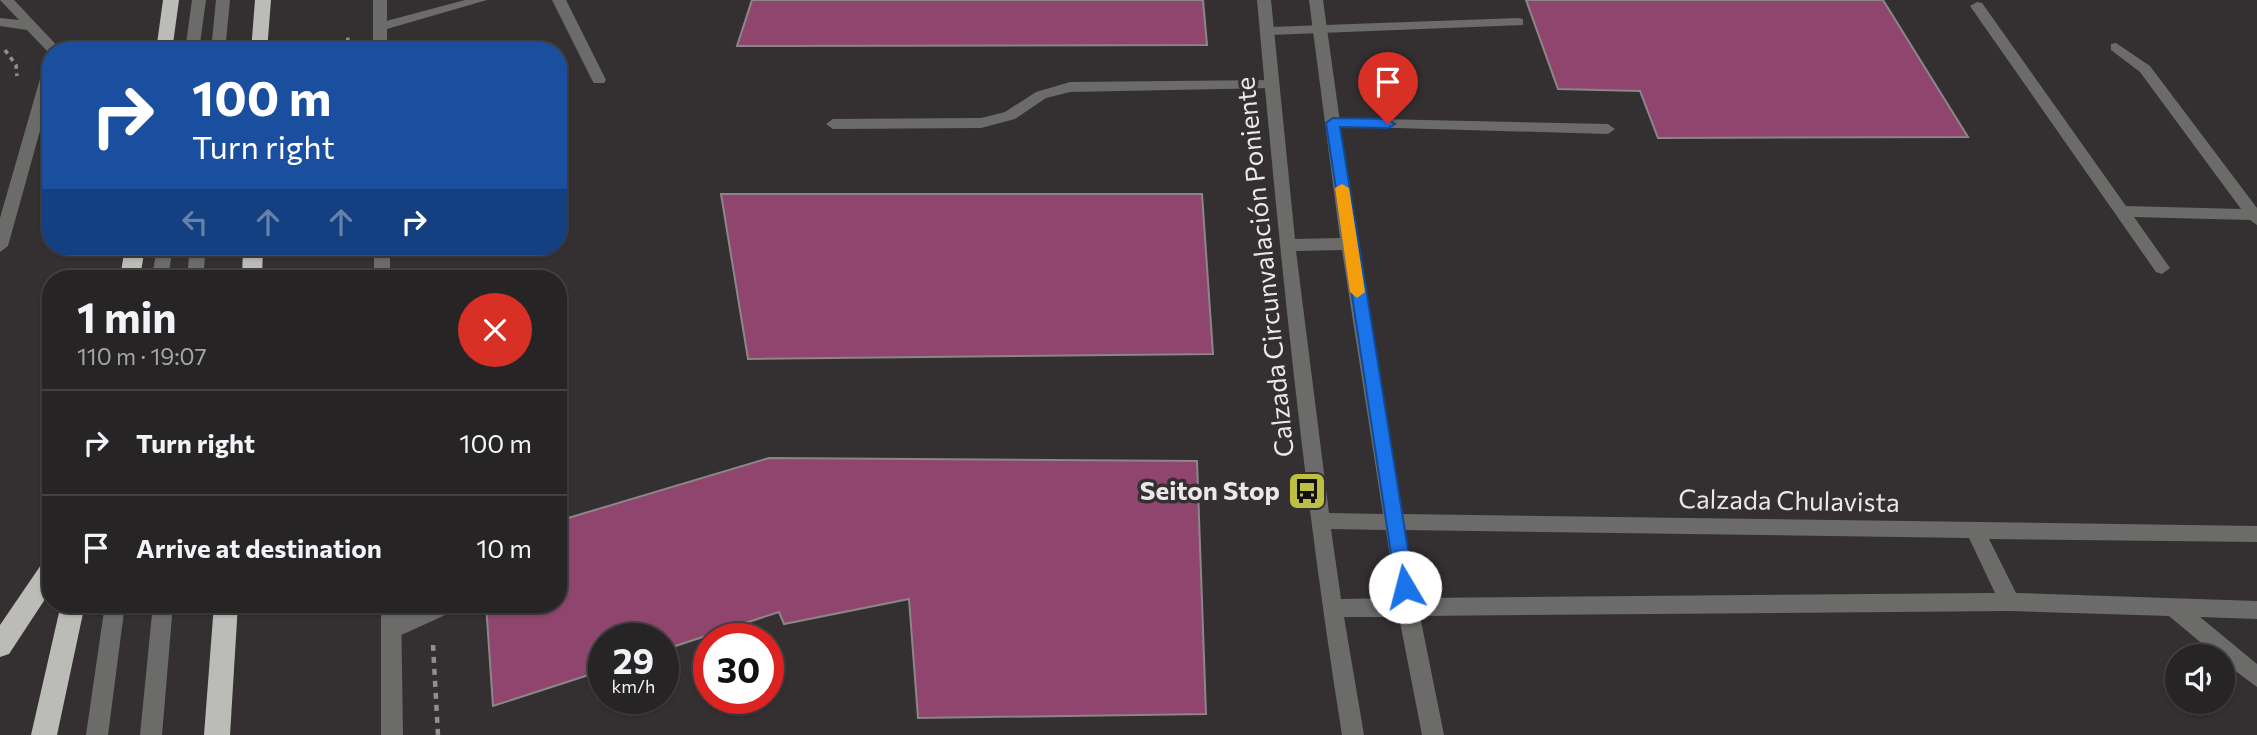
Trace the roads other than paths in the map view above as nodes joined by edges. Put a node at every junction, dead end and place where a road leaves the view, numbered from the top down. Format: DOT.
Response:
graph roads {
  1 [pos="7,0"];
  2 [pos="171,0"];
  3 [pos="199,0"];
  4 [pos="223,0"];
  5 [pos="263,0"];
  6 [pos="380,0"];
  7 [pos="480,0"];
  8 [pos="559,0"];
  9 [pos="1264,0"];
  10 [pos="1316,0"];
  11 [pos="1977,6"];
  12 [pos="0,22"];
  13 [pos="1518,22"];
  14 [pos="31,26"];
  15 [pos="380,27"];
  16 [pos="1319,30"];
  17 [pos="1267,31"];
  18 [pos="46,42"];
  19 [pos="165,42"];
  20 [pos="193,42"];
  21 [pos="219,42"];
  22 [pos="260,42"];
  23 [pos="380,42"];
  24 [pos="2116,47"];
  25 [pos="599,80"];
  26 [pos="1272,85"];
  27 [pos="42,97"];
  28 [pos="1333,123"];
  29 [pos="833,124"];
  30 [pos="1608,129"];
  31 [pos="2121,211"];
  32 [pos="2256,217"];
  33 [pos="1287,244"];
  34 [pos="1349,244"];
  35 [pos="0,246"];
  36 [pos="2162,268"];
  37 [pos="1321,521"];
  38 [pos="1395,523"];
  39 [pos="1974,529"];
  40 [pos="2257,534"];
  41 [pos="42,583"];
  42 [pos="2010,602"];
  43 [pos="1332,608"];
  44 [pos="1408,608"];
  45 [pos="2175,609"];
  46 [pos="2257,610"];
  47 [pos="71,613"];
  48 [pos="114,613"];
  49 [pos="162,613"];
  50 [pos="225,613"];
  51 [pos="391,613"];
  52 [pos="428,613"];
  53 [pos="392,628"];
  54 [pos="0,646"];
  55 [pos="2257,677"];
  56 [pos="44,735"];
  57 [pos="97,735"];
  58 [pos="151,735"];
  59 [pos="217,735"];
  60 [pos="392,735"];
  61 [pos="1353,735"];
  62 [pos="1433,735"];
  1 -- 14 [label="street"];
  2 -- 19 [label="highway"];
  3 -- 20 [label="street"];
  4 -- 21 [label="street"];
  5 -- 22 [label="highway"];
  6 -- 15 [label="street"];
  7 -- 15 [label="street"];
  8 -- 25 [label="street"];
  9 -- 17 [label="street, Calzada Circunvalación Poniente"];
  10 -- 16 [label="street"];
  11 -- 31 [label="street"];
  12 -- 14 [label="street"];
  13 -- 16 [label="street"];
  14 -- 18 [label="street"];
  15 -- 23 [label="street"];
  16 -- 17 [label="street"];
  16 -- 28 [label="street"];
  17 -- 26 [label="street, Calzada Circunvalación Poniente"];
  24 -- 32 [label="street"];
  26 -- 29 [label="street"];
  26 -- 33 [label="street, Calzada Circunvalación Poniente"];
  27 -- 35 [label="street"];
  28 -- 30 [label="street"];
  28 -- 34 [label="street"];
  31 -- 32 [label="street"];
  31 -- 36 [label="street"];
  33 -- 34 [label="street"];
  33 -- 37 [label="street, Calzada Circunvalación Poniente"];
  34 -- 38 [label="street"];
  37 -- 38 [label="street, Calzada Chulavista"];
  37 -- 43 [label="street, Calzada Circunvalación Poniente"];
  38 -- 39 [label="street, Calzada Chulavista"];
  38 -- 44 [label="street"];
  39 -- 40 [label="street, Calzada Chulavista"];
  39 -- 42 [label="street"];
  41 -- 54 [label="highway"];
  42 -- 44 [label="street"];
  42 -- 45 [label="street"];
  43 -- 44 [label="street"];
  43 -- 61 [label="street, Calzada Circunvalación Poniente"];
  44 -- 62 [label="street"];
  45 -- 46 [label="street"];
  45 -- 55 [label="street"];
  47 -- 56 [label="highway"];
  48 -- 57 [label="street"];
  49 -- 58 [label="street"];
  50 -- 59 [label="highway"];
  51 -- 53 [label="street"];
  52 -- 53 [label="street"];
  53 -- 60 [label="street"];
}
